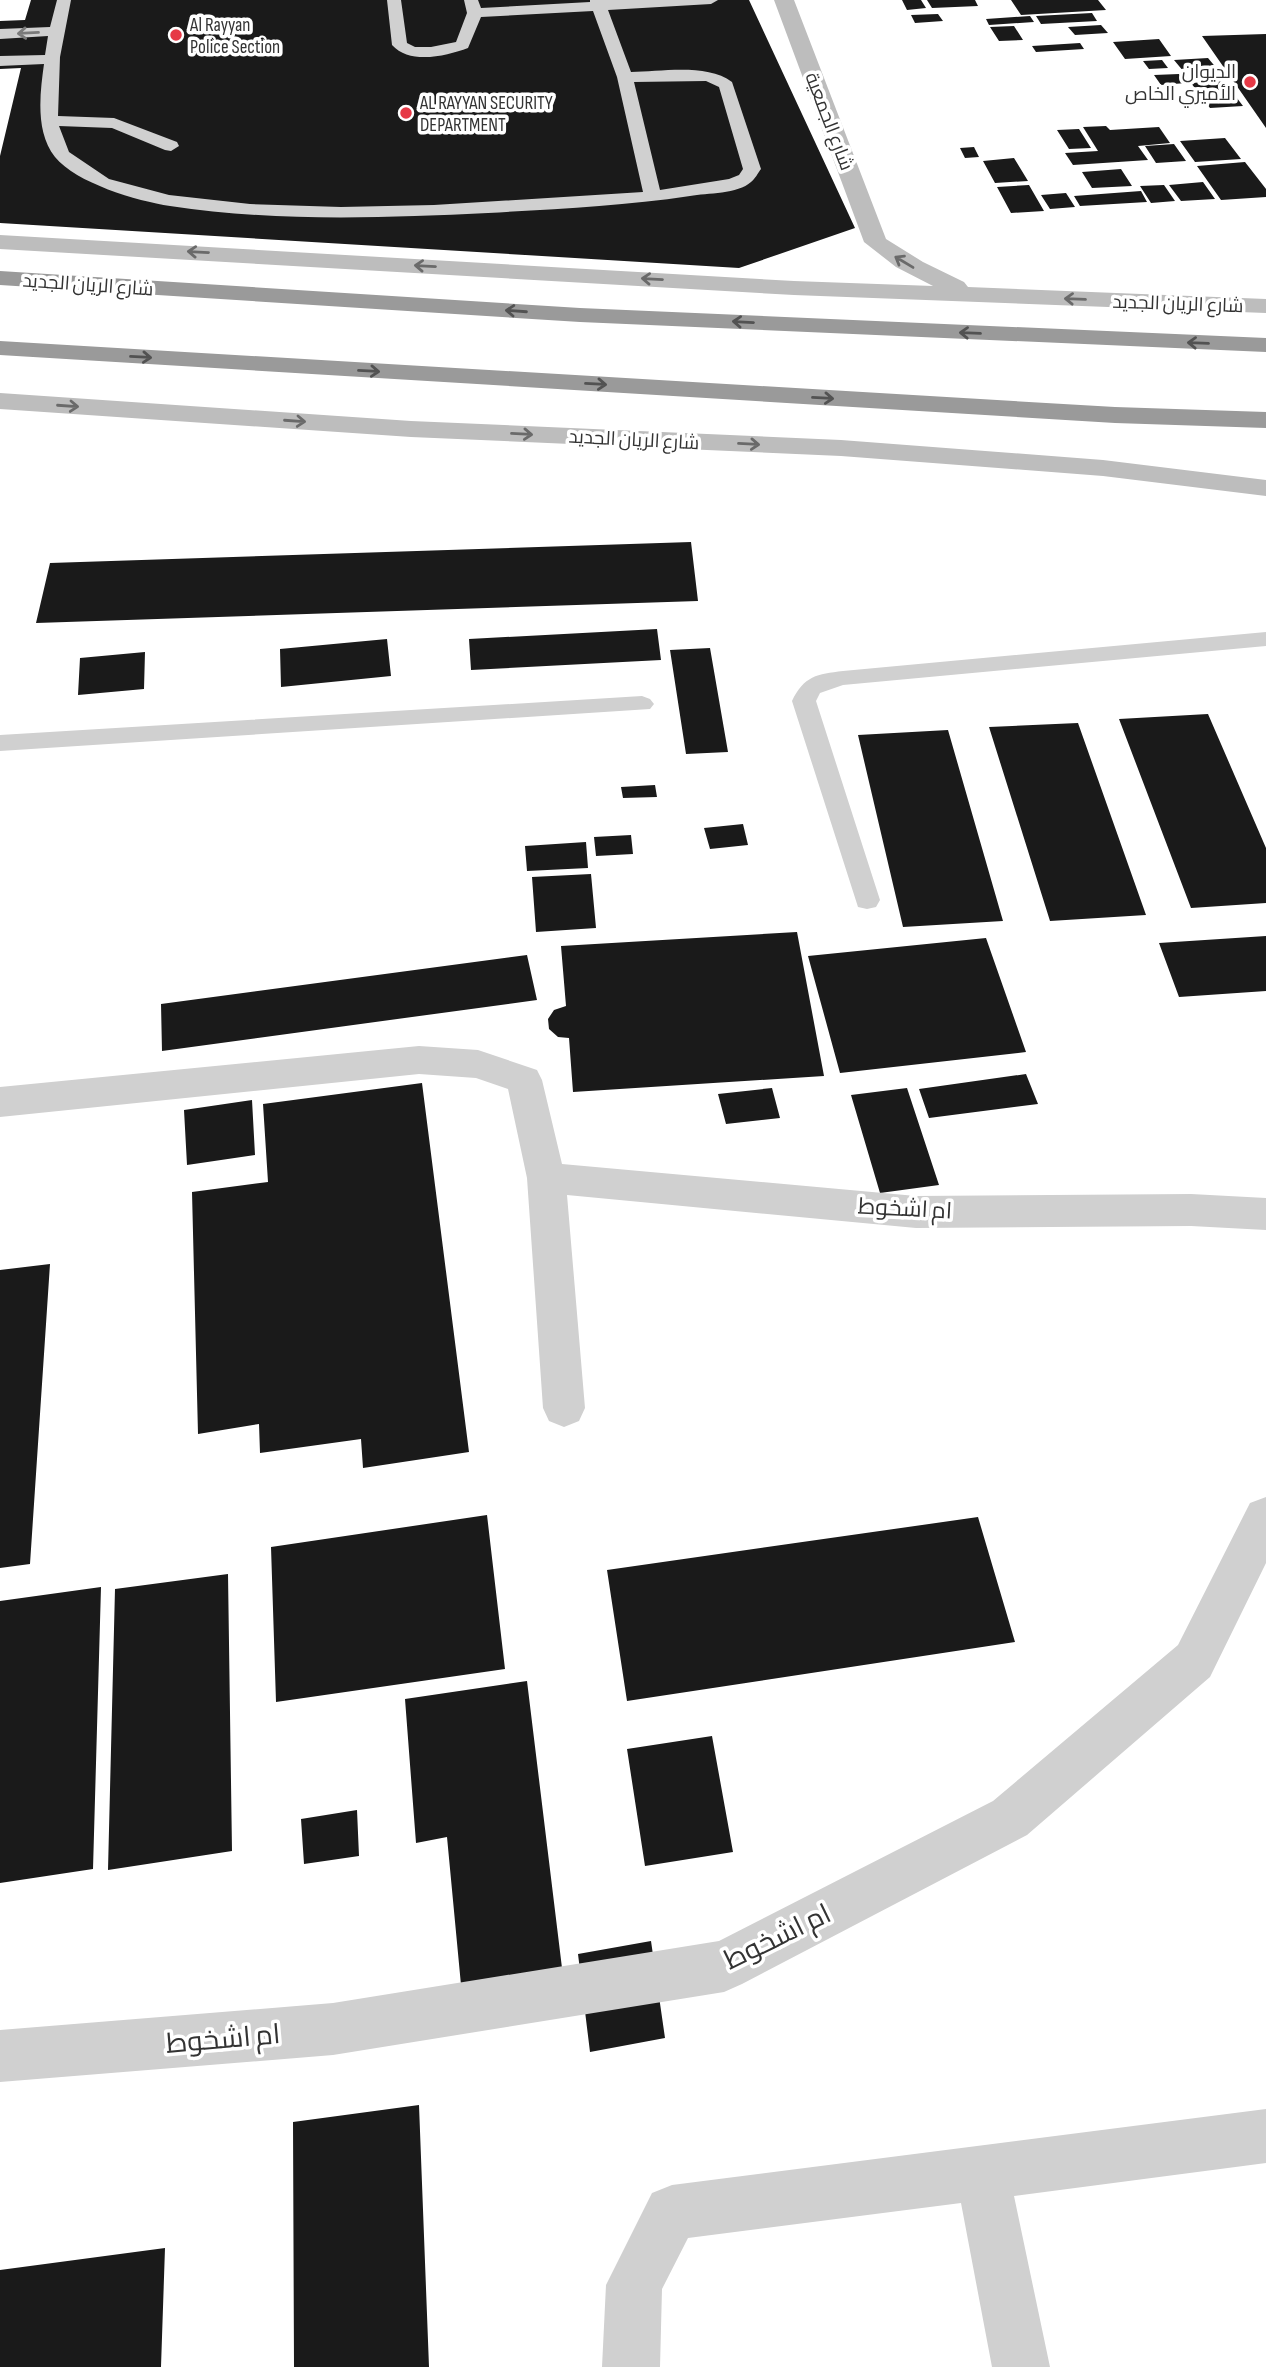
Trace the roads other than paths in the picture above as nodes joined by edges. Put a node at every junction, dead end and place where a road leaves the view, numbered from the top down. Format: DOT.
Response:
graph roads {
  1 [pos="64,0"];
  2 [pos="394,0"];
  3 [pos="711,0"];
  4 [pos="784,0"];
  5 [pos="598,3"];
  6 [pos="473,6"];
  7 [pos="56,31"];
  8 [pos="0,34"];
  9 [pos="51,58"];
  10 [pos="0,61"];
  11 [pos="625,77"];
  12 [pos="50,121"];
  13 [pos="171,146"];
  14 [pos="653,196"];
  15 [pos="0,242"];
  16 [pos="868,256"];
  17 [pos="0,278"];
  18 [pos="794,288"];
  19 [pos="980,295"];
  20 [pos="1266,306"];
  21 [pos="1266,345"];
  22 [pos="0,348"];
  23 [pos="0,401"];
  24 [pos="1266,420"];
  25 [pos="1266,488"];
  26 [pos="1266,639"];
  27 [pos="642,704"];
  28 [pos="0,743"];
  29 [pos="867,900"];
  30 [pos="0,1102"];
  31 [pos="545,1178"];
  32 [pos="1266,1214"];
  33 [pos="564,1408"];
  34 [pos="1266,1517"];
  35 [pos="0,2056"];
  36 [pos="1266,2136"];
  37 [pos="982,2172"];
  38 [pos="631,2367"];
  39 [pos="1021,2367"];
  1 -- 7 [label="lane"];
  2 -- 6 [label="lane"];
  3 -- 5 [label="lane"];
  4 -- 16 [label="street, شارع الجمعية"];
  5 -- 6 [label="lane"];
  5 -- 11 [label="lane"];
  7 -- 8 [label="lane, one-way"];
  7 -- 9 [label="lane"];
  9 -- 10 [label="lane"];
  9 -- 12 [label="lane"];
  11 -- 14 [label="lane"];
  11 -- 14 [label="lane"];
  12 -- 13 [label="lane"];
  12 -- 14 [label="lane"];
  18 -- 15 [label="street, شارع الريان الجديد, one-way"];
  16 -- 18 [label="street"];
  19 -- 16 [label="street, one-way"];
  21 -- 17 [label="highway, شارع الريان الجديد, one-way"];
  18 -- 19 [label="street, شارع الريان الجديد"];
  20 -- 19 [label="street, شارع الريان الجديد, one-way"];
  22 -- 24 [label="highway, one-way"];
  23 -- 25 [label="street, شارع الريان الجديد, one-way"];
  26 -- 29 [label="lane"];
  27 -- 28 [label="lane"];
  30 -- 31 [label="street"];
  31 -- 32 [label="street, ام اشخوط"];
  31 -- 33 [label="street"];
  34 -- 35 [label="street, ام اشخوط"];
  36 -- 37 [label="street"];
  37 -- 38 [label="street"];
  37 -- 39 [label="street"];
}
